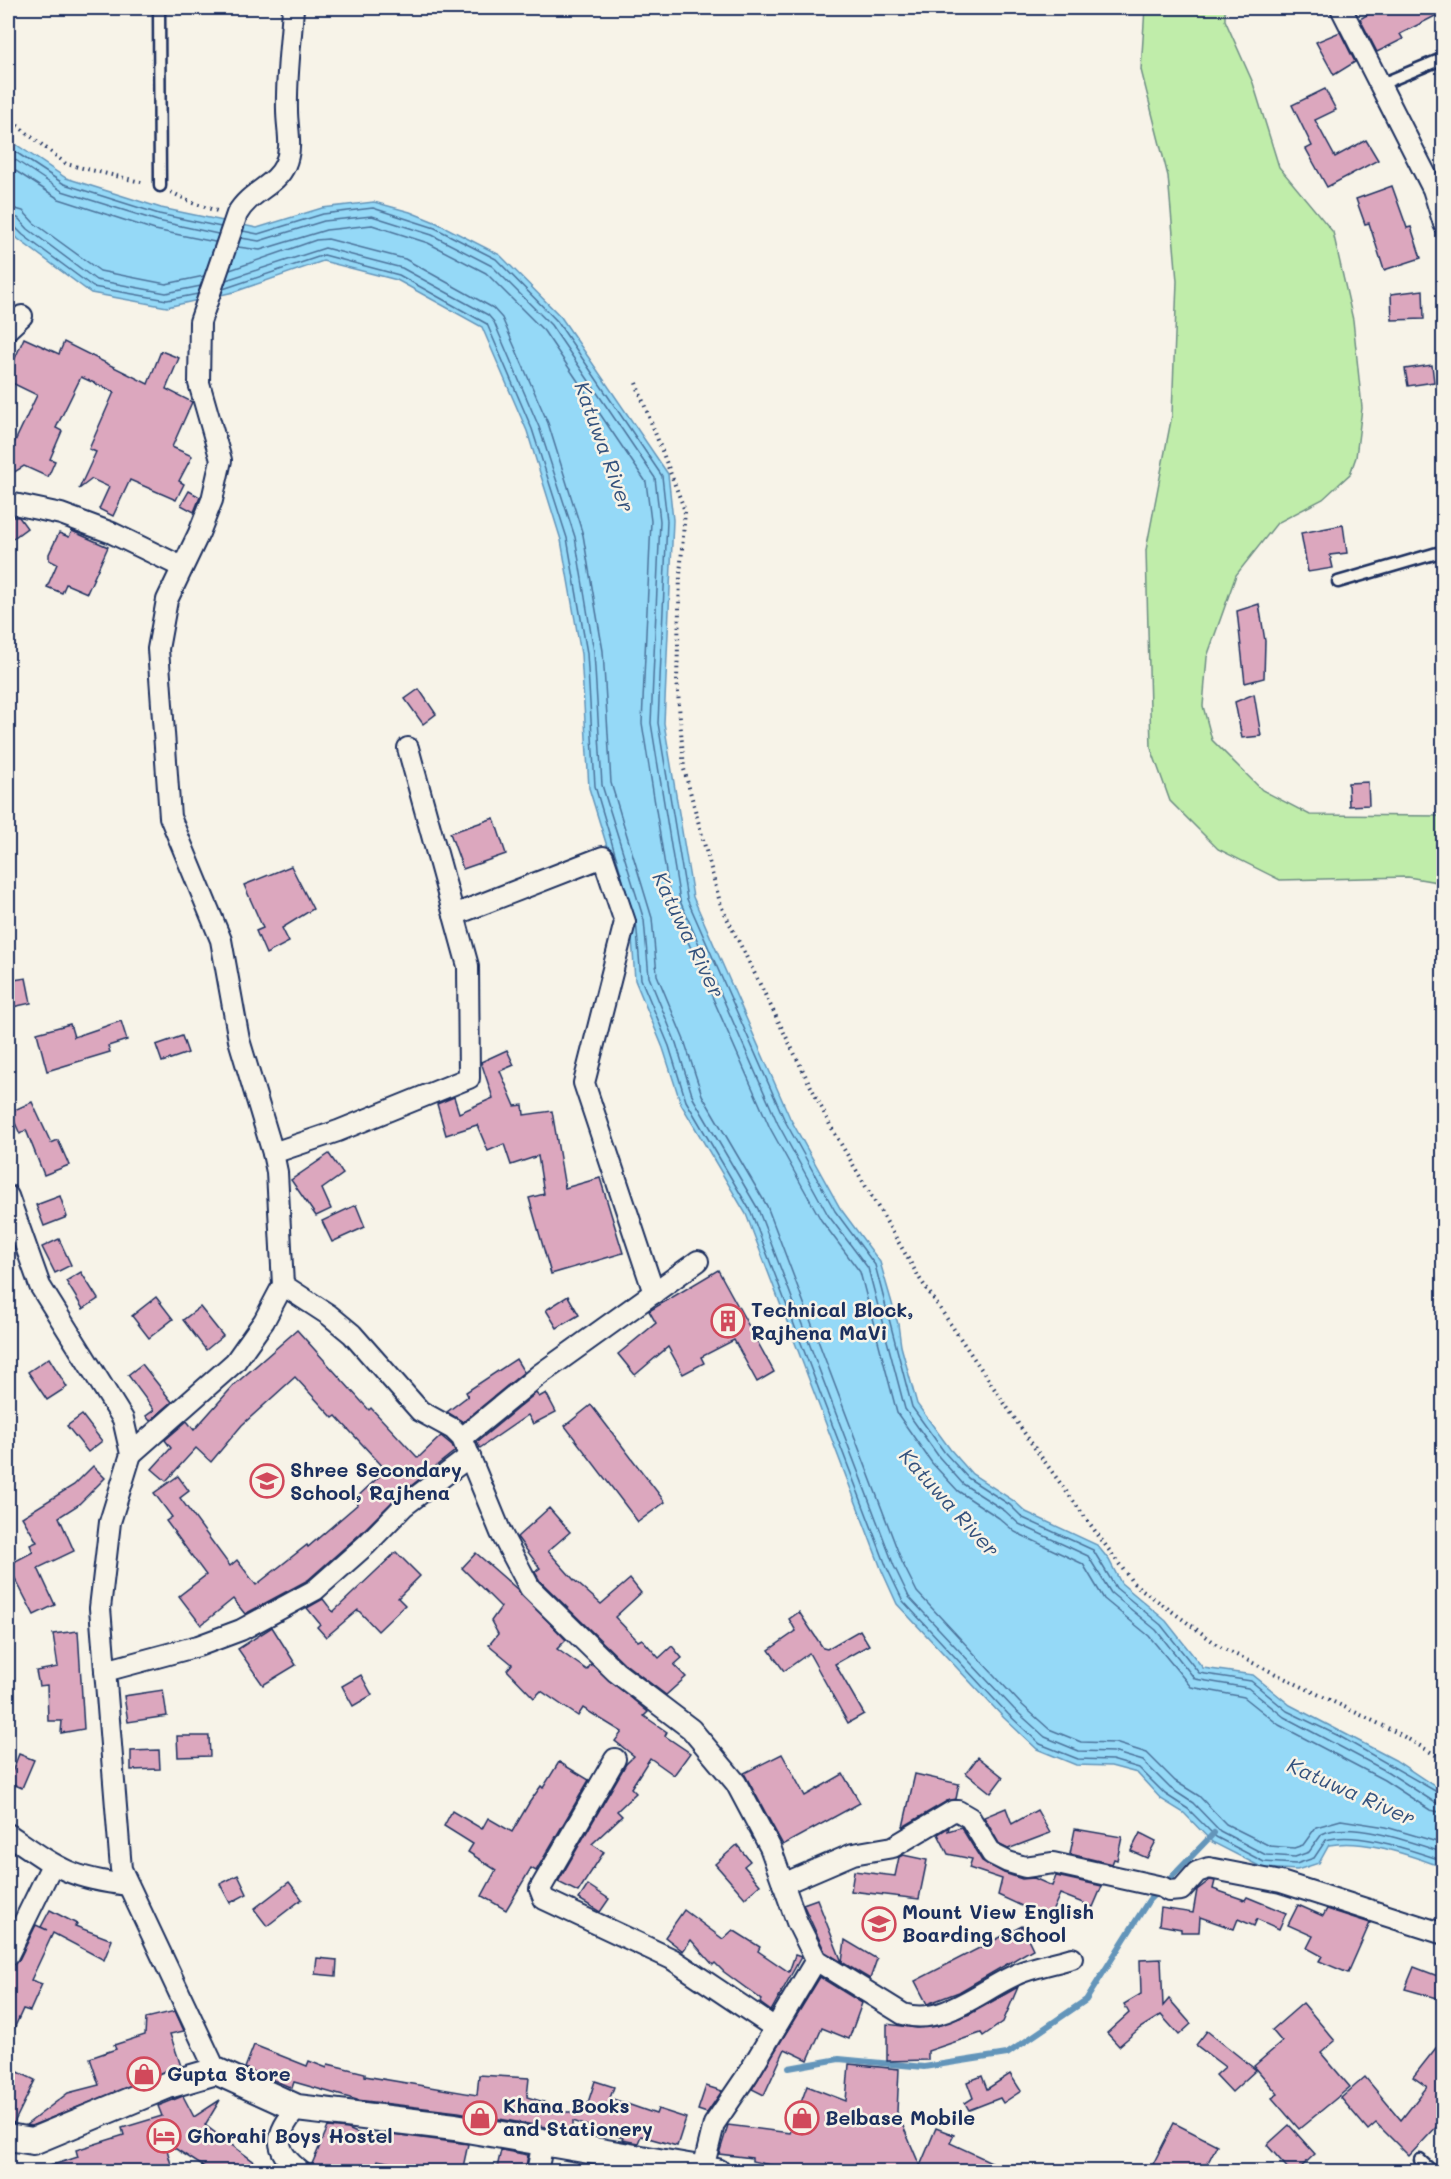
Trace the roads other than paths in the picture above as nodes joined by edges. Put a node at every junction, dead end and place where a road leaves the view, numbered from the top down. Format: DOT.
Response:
graph roads {
  1 [pos="159,8"];
  2 [pos="293,8"];
  3 [pos="1341,8"];
  4 [pos="1443,58"];
  5 [pos="1379,84"];
  6 [pos="160,186"];
  7 [pos="1443,224"];
  8 [pos="8,505"];
  9 [pos="1443,551"];
  10 [pos="182,567"];
  11 [pos="1338,582"];
  12 [pos="408,748"];
  13 [pos="454,915"];
  14 [pos="273,1153"];
  15 [pos="8,1196"];
  16 [pos="698,1261"];
  17 [pos="283,1285"];
  18 [pos="654,1293"];
  19 [pos="466,1447"];
  20 [pos="131,1454"];
  21 [pos="105,1671"];
  22 [pos="615,1759"];
  23 [pos="12,1837"];
  24 [pos="47,1862"];
  25 [pos="124,1877"];
  26 [pos="783,1884"];
  27 [pos="1443,1934"];
  28 [pos="8,1955"];
  29 [pos="1071,1958"];
  30 [pos="816,1960"];
  31 [pos="775,2028"];
  32 [pos="216,2071"];
  33 [pos="297,2108"];
  34 [pos="8,2137"];
  35 [pos="543,2142"];
  36 [pos="1420,2160"];
  37 [pos="710,2170"];
  38 [pos="301,2172"];
  39 [pos="537,2172"];
  40 [pos="1433,2172"];
  1 -- 6 [label="lane"];
  2 -- 10 [label="street"];
  3 -- 5 [label="street"];
  4 -- 5 [label="lane"];
  5 -- 7 [label="street"];
  8 -- 10 [label="street"];
  9 -- 11 [label="lane"];
  10 -- 14 [label="street"];
  12 -- 13 [label="street"];
  13 -- 14 [label="street"];
  13 -- 18 [label="street"];
  14 -- 17 [label="street"];
  15 -- 20 [label="street"];
  16 -- 18 [label="street"];
  17 -- 19 [label="street"];
  17 -- 20 [label="street"];
  18 -- 19 [label="street"];
  19 -- 21 [label="street"];
  19 -- 26 [label="street"];
  20 -- 21 [label="street"];
  21 -- 25 [label="street"];
  22 -- 31 [label="street"];
  23 -- 24 [label="street"];
  24 -- 25 [label="street"];
  24 -- 28 [label="street"];
  25 -- 32 [label="street"];
  26 -- 27 [label="street"];
  26 -- 30 [label="street"];
  29 -- 30 [label="street"];
  30 -- 31 [label="street"];
  31 -- 37 [label="street"];
  32 -- 33 [label="street"];
  32 -- 34 [label="street"];
  33 -- 35 [label="street"];
  33 -- 38 [label="street"];
  35 -- 37 [label="street"];
  35 -- 39 [label="street"];
  36 -- 40 [label="lane"];
}
